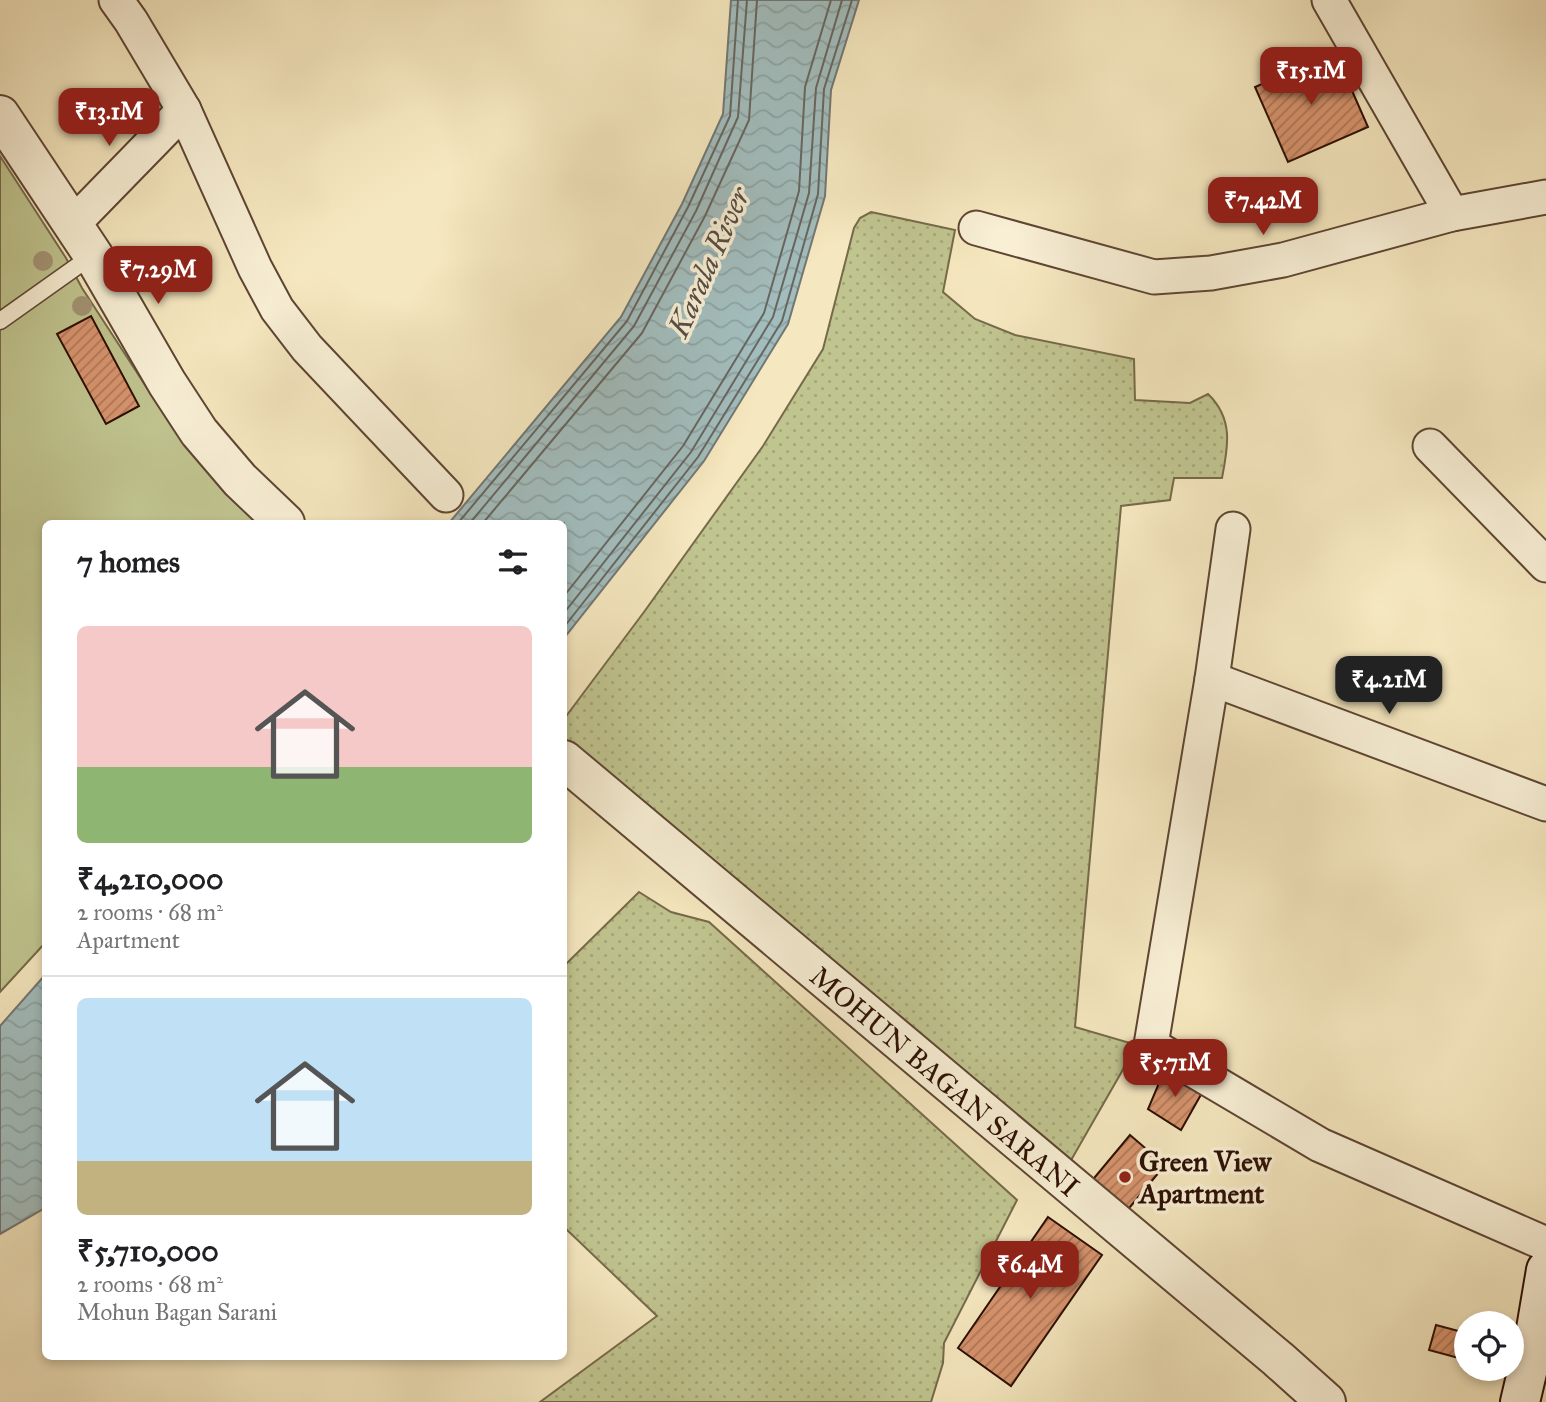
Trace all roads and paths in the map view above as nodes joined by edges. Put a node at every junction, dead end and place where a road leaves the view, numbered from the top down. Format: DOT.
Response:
graph roads {
  1 [pos="116,0"];
  2 [pos="1329,0"];
  3 [pos="184,110"];
  4 [pos="0,115"];
  5 [pos="1546,197"];
  6 [pos="1452,214"];
  7 [pos="976,228"];
  8 [pos="83,239"];
  9 [pos="0,321"];
  10 [pos="1430,446"];
  11 [pos="446,495"];
  12 [pos="282,520"];
  13 [pos="1233,529"];
  14 [pos="1546,565"];
  15 [pos="1212,679"];
  16 [pos="567,763"];
  17 [pos="1546,804"];
  18 [pos="1546,1244"];
  19 [pos="1546,1270"];
  20 [pos="1326,1402"];
  21 [pos="1520,1402"];
  1 -- 3 [label="street"];
  2 -- 6 [label="street"];
  3 -- 8 [label="street"];
  3 -- 11 [label="street"];
  4 -- 8 [label="street"];
  5 -- 6 [label="street"];
  6 -- 7 [label="street"];
  8 -- 9 [label="lane"];
  8 -- 12 [label="street"];
  10 -- 14 [label="street"];
  13 -- 15 [label="street"];
  15 -- 17 [label="street"];
  15 -- 18 [label="street"];
  16 -- 20 [label="street, MOHUN BAGAN SARANI"];
  19 -- 21 [label="street"];
}
